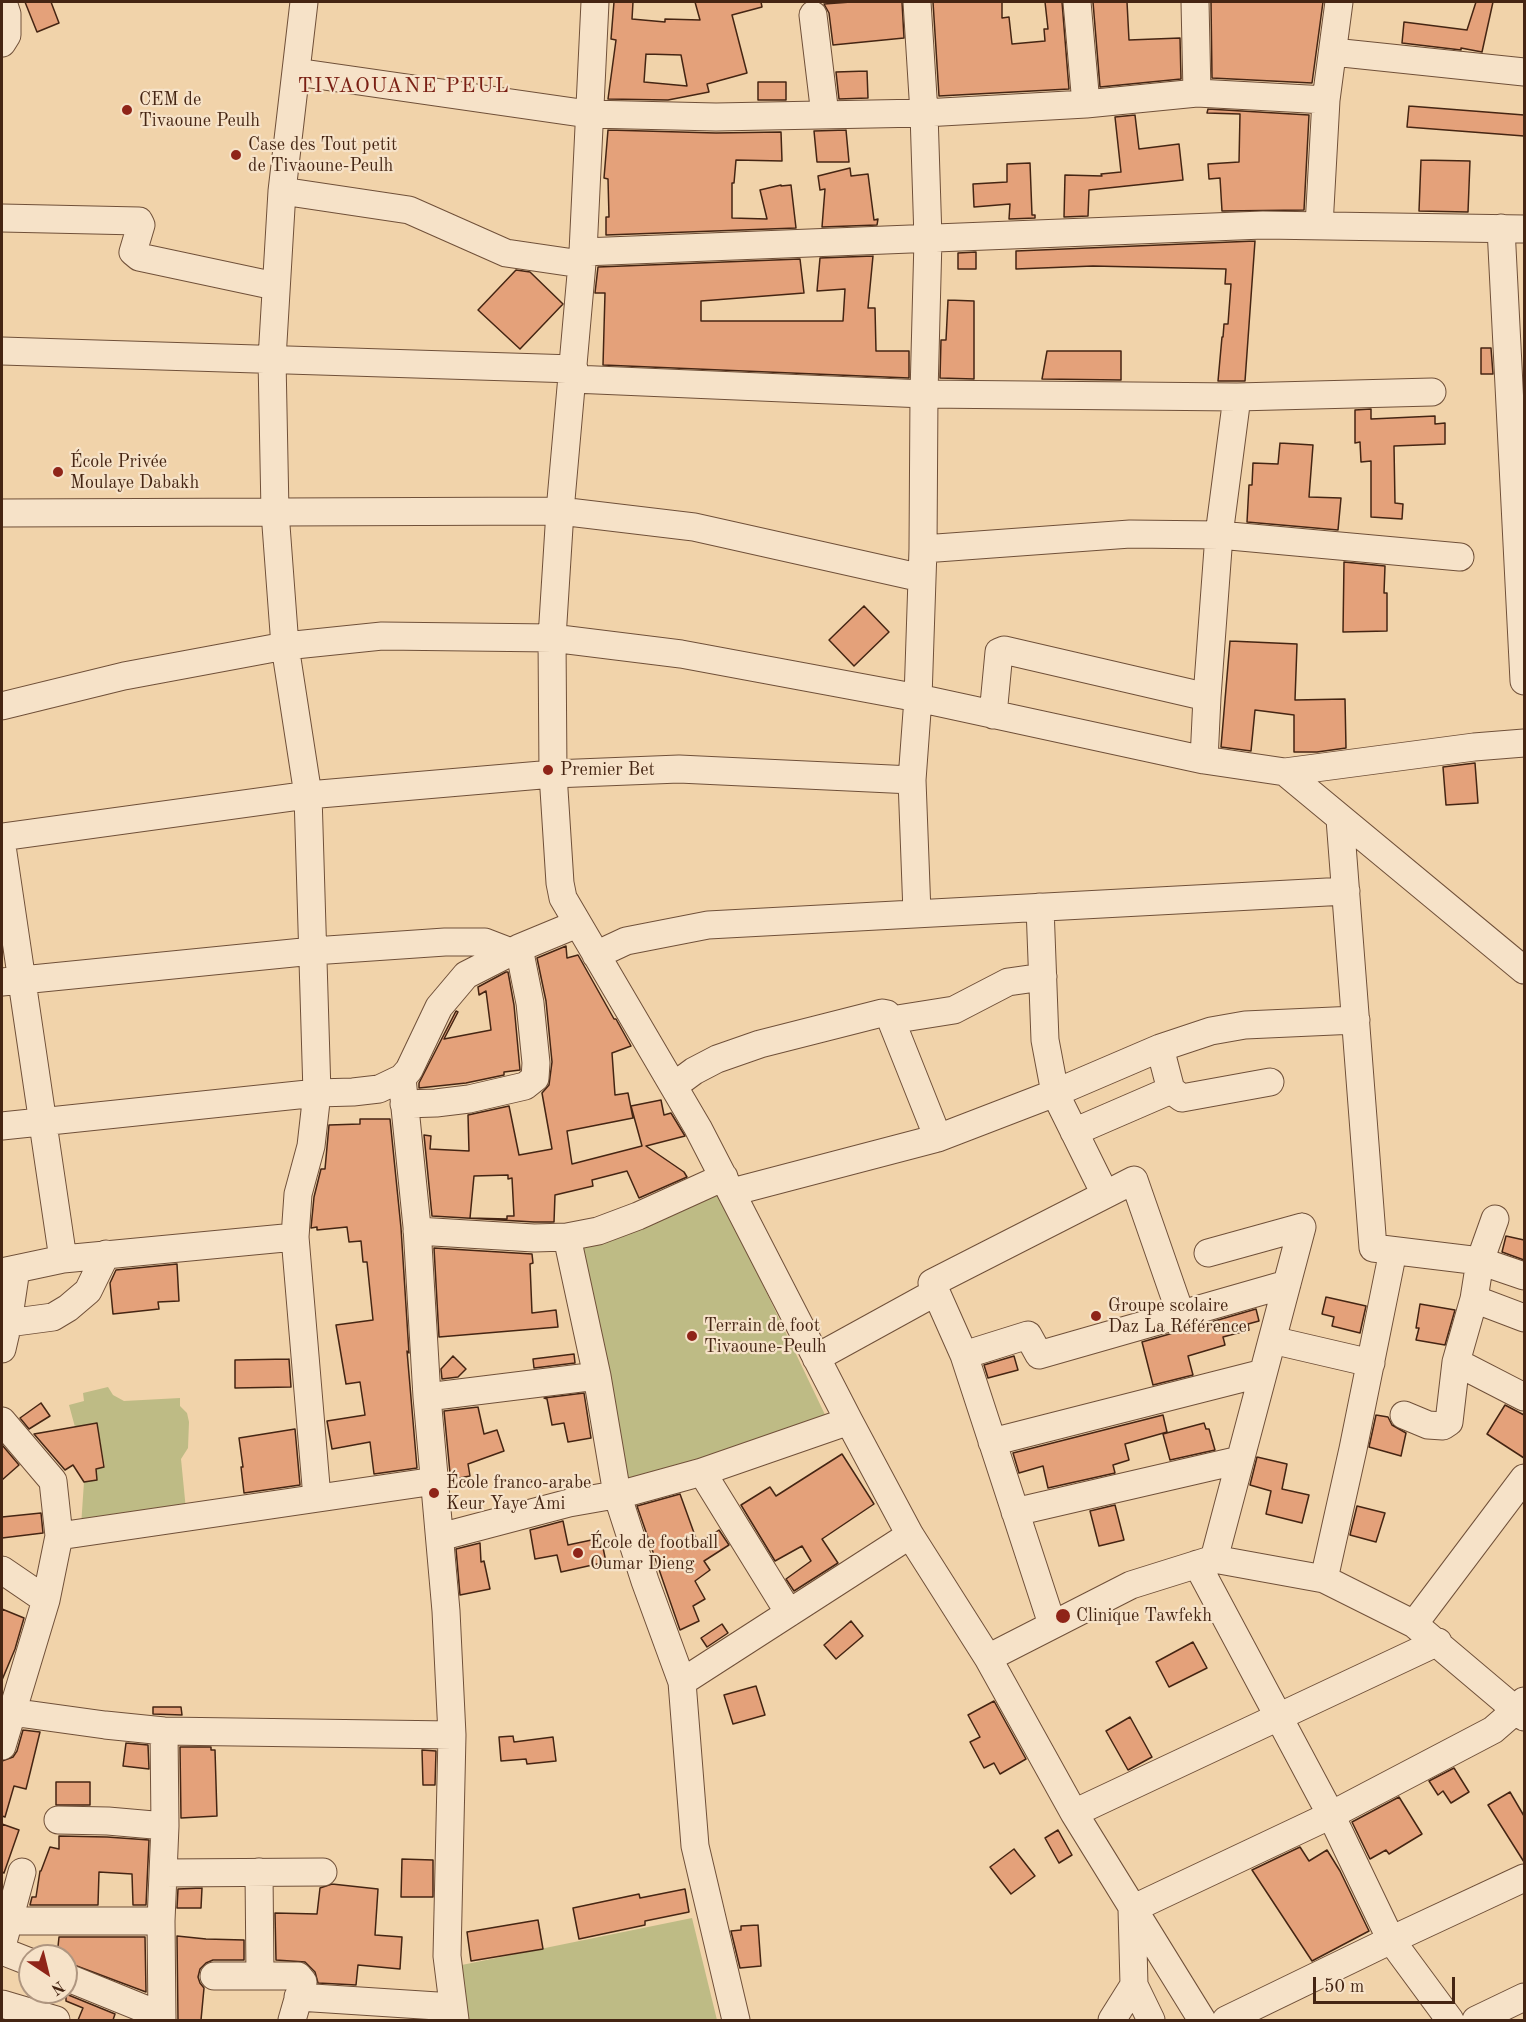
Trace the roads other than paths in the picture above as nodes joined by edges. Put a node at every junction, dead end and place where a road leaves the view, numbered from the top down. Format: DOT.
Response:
graph roads {
  1 [pos="3,2"];
  2 [pos="304,2"];
  3 [pos="595,2"];
  4 [pos="917,2"];
  5 [pos="1077,2"];
  6 [pos="1195,2"];
  7 [pos="1339,2"];
  8 [pos="813,15"];
  9 [pos="2,43"];
  10 [pos="1333,52"];
  11 [pos="296,72"];
  12 [pos="1524,72"];
  13 [pos="1197,93"];
  14 [pos="1326,100"];
  15 [pos="1086,104"];
  16 [pos="924,113"];
  17 [pos="588,114"];
  18 [pos="825,115"];
  19 [pos="282,191"];
  20 [pos="2,218"];
  21 [pos="1319,226"];
  22 [pos="1513,229"];
  23 [pos="928,238"];
  24 [pos="582,258"];
  25 [pos="275,286"];
  26 [pos="2,351"];
  27 [pos="272,359"];
  28 [pos="573,374"];
  29 [pos="1432,392"];
  30 [pos="924,394"];
  31 [pos="1237,397"];
  32 [pos="560,511"];
  33 [pos="275,512"];
  34 [pos="2,513"];
  35 [pos="1219,535"];
  36 [pos="924,549"];
  37 [pos="1460,557"];
  38 [pos="922,578"];
  39 [pos="552,638"];
  40 [pos="285,646"];
  41 [pos="1524,681"];
  42 [pos="1207,697"];
  43 [pos="918,698"];
  44 [pos="2,706"];
  45 [pos="993,715"];
  46 [pos="1524,743"];
  47 [pos="1204,760"];
  48 [pos="1285,772"];
  49 [pos="553,774"];
  50 [pos="912,780"];
  51 [pos="308,795"];
  52 [pos="1341,819"];
  53 [pos="2,837"];
  54 [pos="2,846"];
  55 [pos="1346,891"];
  56 [pos="1040,907"];
  57 [pos="917,913"];
  58 [pos="577,924"];
  59 [pos="515,950"];
  60 [pos="313,951"];
  61 [pos="596,955"];
  62 [pos="1524,970"];
  63 [pos="1042,977"];
  64 [pos="12,982"];
  65 [pos="891,1020"];
  66 [pos="1356,1020"];
  67 [pos="1160,1048"];
  68 [pos="1270,1082"];
  69 [pos="675,1085"];
  70 [pos="1171,1090"];
  71 [pos="403,1091"];
  72 [pos="317,1093"];
  73 [pos="1055,1094"];
  74 [pos="43,1121"];
  75 [pos="2,1126"];
  76 [pos="1074,1132"];
  77 [pos="938,1138"];
  78 [pos="728,1185"];
  79 [pos="1105,1194"];
  80 [pos="1495,1220"];
  81 [pos="417,1231"];
  82 [pos="295,1237"];
  83 [pos="567,1237"];
  84 [pos="1393,1251"];
  85 [pos="1208,1253"];
  86 [pos="106,1254"];
  87 [pos="63,1258"];
  88 [pos="1480,1261"];
  89 [pos="9,1271"];
  90 [pos="1524,1276"];
  91 [pos="1287,1284"];
  92 [pos="936,1292"];
  93 [pos="1474,1299"];
  94 [pos="1181,1315"];
  95 [pos="1524,1318"];
  96 [pos="5,1336"];
  97 [pos="1272,1340"];
  98 [pos="964,1355"];
  99 [pos="816,1358"];
  100 [pos="1456,1362"];
  101 [pos="1371,1363"];
  102 [pos="1263,1373"];
  103 [pos="597,1376"];
  104 [pos="427,1397"];
  105 [pos="1524,1397"];
  106 [pos="1404,1415"];
  107 [pos="2,1421"];
  108 [pos="849,1421"];
  109 [pos="992,1442"];
  110 [pos="1240,1460"];
  111 [pos="702,1472"];
  112 [pos="1524,1478"];
  113 [pos="435,1481"];
  114 [pos="617,1494"];
  115 [pos="317,1498"];
  116 [pos="1015,1512"];
  117 [pos="910,1535"];
  118 [pos="58,1536"];
  119 [pos="440,1538"];
  120 [pos="1206,1562"];
  121 [pos="2,1570"];
  122 [pos="1324,1579"];
  123 [pos="46,1600"];
  124 [pos="789,1613"];
  125 [pos="1052,1624"];
  126 [pos="1414,1624"];
  127 [pos="1437,1642"];
  128 [pos="988,1658"];
  129 [pos="682,1682"];
  130 [pos="1522,1709"];
  131 [pos="11,1712"];
  132 [pos="1280,1716"];
  133 [pos="164,1731"];
  134 [pos="452,1735"];
  135 [pos="2,1746"];
  136 [pos="1074,1813"];
  137 [pos="1331,1815"];
  138 [pos="58,1820"];
  139 [pos="165,1826"];
  140 [pos="22,1872"];
  141 [pos="259,1872"];
  142 [pos="323,1872"];
  143 [pos="163,1873"];
  144 [pos="1524,1878"];
  145 [pos="1132,1908"];
  146 [pos="161,1922"];
  147 [pos="5,1933"];
  148 [pos="1391,1940"];
  149 [pos="2,1951"];
  150 [pos="18,1957"];
  151 [pos="214,1976"];
  152 [pos="260,1976"];
  153 [pos="78,1982"];
  154 [pos="1134,1985"];
  155 [pos="1524,1997"];
  156 [pos="295,2009"];
  157 [pos="14,2011"];
  158 [pos="454,2014"];
  159 [pos="162,2018"];
  160 [pos="56,2020"];
  161 [pos="736,2020"];
  162 [pos="1112,2020"];
  163 [pos="1151,2020"];
  164 [pos="1202,2020"];
  165 [pos="1226,2020"];
  166 [pos="1450,2020"];
  167 [pos="1476,2020"];
  1 -- 9 [label="street"];
  2 -- 11 [label="street"];
  3 -- 17 [label="street"];
  4 -- 16 [label="street"];
  5 -- 15 [label="street"];
  6 -- 13 [label="street"];
  7 -- 10 [label="street"];
  8 -- 18 [label="street"];
  10 -- 12 [label="street"];
  10 -- 14 [label="street"];
  11 -- 17 [label="street"];
  11 -- 19 [label="street"];
  13 -- 14 [label="street"];
  13 -- 15 [label="street"];
  14 -- 21 [label="street"];
  15 -- 16 [label="street"];
  16 -- 18 [label="street"];
  16 -- 23 [label="street"];
  17 -- 18 [label="street"];
  17 -- 24 [label="street"];
  19 -- 24 [label="street"];
  19 -- 25 [label="street"];
  20 -- 25 [label="street"];
  21 -- 22 [label="street"];
  21 -- 23 [label="street"];
  22 -- 41 [label="street"];
  23 -- 24 [label="street"];
  23 -- 30 [label="street"];
  24 -- 28 [label="street"];
  25 -- 27 [label="street"];
  26 -- 27 [label="street"];
  27 -- 28 [label="street"];
  27 -- 33 [label="street"];
  28 -- 30 [label="street"];
  28 -- 32 [label="street"];
  29 -- 31 [label="street"];
  30 -- 31 [label="street"];
  30 -- 36 [label="street"];
  31 -- 35 [label="street"];
  32 -- 33 [label="street"];
  32 -- 38 [label="street"];
  32 -- 39 [label="street"];
  33 -- 34 [label="street"];
  33 -- 40 [label="street"];
  35 -- 36 [label="street"];
  35 -- 37 [label="street"];
  35 -- 42 [label="street"];
  36 -- 38 [label="street"];
  38 -- 43 [label="street"];
  39 -- 40 [label="street"];
  39 -- 43 [label="street"];
  39 -- 49 [label="street"];
  40 -- 44 [label="street"];
  40 -- 51 [label="street"];
  42 -- 45 [label="street"];
  42 -- 47 [label="street"];
  43 -- 45 [label="street"];
  43 -- 50 [label="street"];
  45 -- 47 [label="street"];
  46 -- 48 [label="street"];
  47 -- 48 [label="street"];
  48 -- 52 [label="street"];
  49 -- 50 [label="street"];
  49 -- 51 [label="street"];
  49 -- 58 [label="street"];
  50 -- 57 [label="street"];
  51 -- 53 [label="street"];
  51 -- 60 [label="street"];
  52 -- 55 [label="street"];
  52 -- 62 [label="street"];
  54 -- 64 [label="street"];
  55 -- 56 [label="street"];
  55 -- 66 [label="street"];
  56 -- 57 [label="street"];
  56 -- 63 [label="street"];
  57 -- 61 [label="street"];
  58 -- 59 [label="street"];
  58 -- 61 [label="street"];
  59 -- 60 [label="street"];
  59 -- 71 [label="street"];
  59 -- 71 [label="street"];
  60 -- 64 [label="street"];
  60 -- 72 [label="street"];
  61 -- 69 [label="street"];
  63 -- 65 [label="street"];
  63 -- 73 [label="street"];
  64 -- 74 [label="street"];
  65 -- 69 [label="street"];
  65 -- 77 [label="street"];
  66 -- 67 [label="street"];
  66 -- 84 [label="street"];
  67 -- 70 [label="street"];
  67 -- 73 [label="street"];
  68 -- 70 [label="street"];
  69 -- 78 [label="street"];
  70 -- 76 [label="street"];
  71 -- 72 [label="street"];
  71 -- 81 [label="street"];
  72 -- 74 [label="street"];
  72 -- 82 [label="street"];
  73 -- 76 [label="street"];
  73 -- 77 [label="street"];
  74 -- 75 [label="street"];
  74 -- 87 [label="street"];
  76 -- 79 [label="street"];
  77 -- 78 [label="street"];
  78 -- 83 [label="street"];
  78 -- 99 [label="street"];
  79 -- 92 [label="street"];
  79 -- 94 [label="street"];
  80 -- 88 [label="street"];
  81 -- 83 [label="street"];
  81 -- 104 [label="street"];
  82 -- 86 [label="street"];
  82 -- 115 [label="street"];
  83 -- 103 [label="street"];
  84 -- 88 [label="street"];
  84 -- 101 [label="street"];
  85 -- 91 [label="street"];
  86 -- 87 [label="street"];
  86 -- 96 [label="street"];
  87 -- 89 [label="street"];
  88 -- 90 [label="street"];
  88 -- 93 [label="street"];
  89 -- 96 [label="street"];
  91 -- 94 [label="street"];
  91 -- 97 [label="street"];
  92 -- 98 [label="street"];
  92 -- 99 [label="street"];
  93 -- 95 [label="street"];
  93 -- 100 [label="street"];
  94 -- 98 [label="street"];
  97 -- 101 [label="street"];
  97 -- 102 [label="street"];
  98 -- 109 [label="street"];
  99 -- 108 [label="street"];
  100 -- 105 [label="street"];
  100 -- 106 [label="street"];
  101 -- 122 [label="street"];
  102 -- 109 [label="street"];
  102 -- 110 [label="street"];
  103 -- 104 [label="street"];
  103 -- 114 [label="street"];
  104 -- 113 [label="street"];
  107 -- 118 [label="street"];
  108 -- 111 [label="street"];
  108 -- 117 [label="street"];
  109 -- 116 [label="street"];
  110 -- 116 [label="street"];
  110 -- 120 [label="street"];
  111 -- 114 [label="street"];
  111 -- 124 [label="street"];
  112 -- 126 [label="street"];
  113 -- 115 [label="street"];
  113 -- 119 [label="street"];
  114 -- 119 [label="street"];
  114 -- 129 [label="street"];
  115 -- 118 [label="street"];
  116 -- 125 [label="street"];
  117 -- 124 [label="street"];
  117 -- 128 [label="street"];
  118 -- 123 [label="street"];
  119 -- 134 [label="street"];
  120 -- 122 [label="street"];
  120 -- 125 [label="street"];
  120 -- 132 [label="street"];
  121 -- 123 [label="street"];
  122 -- 126 [label="street"];
  123 -- 131 [label="street"];
  124 -- 129 [label="street"];
  125 -- 128 [label="street"];
  126 -- 127 [label="street"];
  127 -- 130 [label="street"];
  127 -- 132 [label="street"];
  128 -- 136 [label="street"];
  129 -- 161 [label="street"];
  130 -- 137 [label="street"];
  131 -- 133 [label="street"];
  131 -- 135 [label="street"];
  132 -- 136 [label="street"];
  132 -- 137 [label="street"];
  133 -- 134 [label="street"];
  133 -- 139 [label="street"];
  134 -- 158 [label="street"];
  136 -- 145 [label="street"];
  137 -- 145 [label="street"];
  137 -- 148 [label="street"];
  138 -- 139 [label="street"];
  139 -- 143 [label="street"];
  140 -- 147 [label="street"];
  141 -- 142 [label="street"];
  141 -- 143 [label="street"];
  141 -- 152 [label="street"];
  143 -- 146 [label="street"];
  144 -- 148 [label="street"];
  145 -- 154 [label="street"];
  145 -- 164 [label="street"];
  146 -- 147 [label="street"];
  146 -- 159 [label="street"];
  148 -- 165 [label="street"];
  148 -- 166 [label="street"];
  149 -- 150 [label="street"];
  151 -- 152 [label="street"];
  152 -- 156 [label="street"];
  153 -- 159 [label="street"];
  154 -- 162 [label="street"];
  154 -- 163 [label="street"];
  155 -- 167 [label="street"];
  156 -- 158 [label="street"];
  157 -- 160 [label="street"];
}
